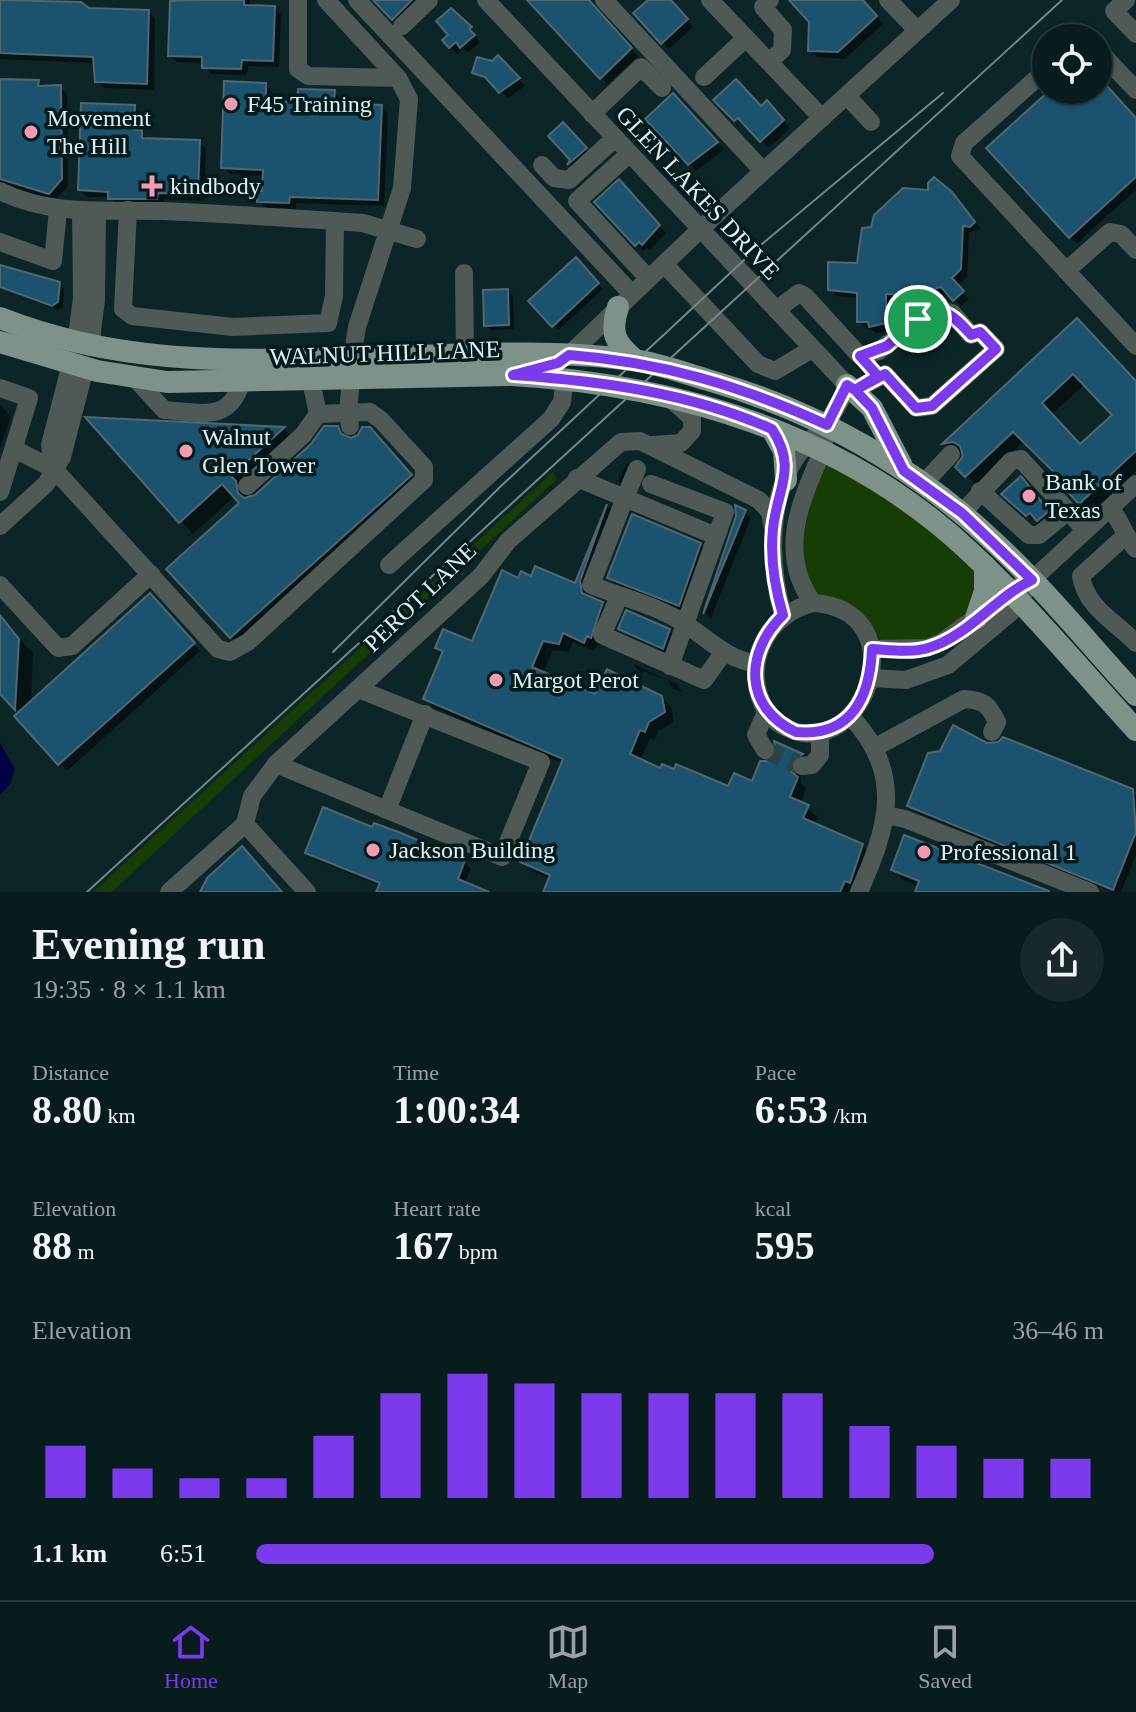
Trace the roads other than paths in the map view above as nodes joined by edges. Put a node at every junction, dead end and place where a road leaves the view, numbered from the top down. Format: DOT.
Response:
graph roads {
  1 [pos="298,0"];
  2 [pos="326,0"];
  3 [pos="357,0"];
  4 [pos="429,0"];
  5 [pos="486,0"];
  6 [pos="604,0"];
  7 [pos="710,0"];
  8 [pos="770,0"];
  9 [pos="888,0"];
  10 [pos="1126,0"];
  11 [pos="941,3"];
  12 [pos="402,26"];
  13 [pos="917,30"];
  14 [pos="1136,34"];
  15 [pos="746,38"];
  16 [pos="769,62"];
  17 [pos="1112,65"];
  18 [pos="704,77"];
  19 [pos="398,78"];
  20 [pos="1032,82"];
  21 [pos="662,88"];
  22 [pos="1136,90"];
  23 [pos="847,96"];
  24 [pos="592,114"];
  25 [pos="822,118"];
  26 [pos="871,122"];
  27 [pos="614,139"];
  28 [pos="629,154"];
  29 [pos="542,165"];
  30 [pos="763,171"];
  31 [pos="0,191"];
  32 [pos="58,210"];
  33 [pos="128,210"];
  34 [pos="89,211"];
  35 [pos="335,221"];
  36 [pos="389,230"];
  37 [pos="699,230"];
  38 [pos="417,239"];
  39 [pos="0,242"];
  40 [pos="1136,250"];
  41 [pos="664,264"];
  42 [pos="1066,271"];
  43 [pos="464,273"];
  44 [pos="648,278"];
  45 [pos="625,301"];
  46 [pos="776,310"];
  47 [pos="0,318"];
  48 [pos="0,342"];
  49 [pos="1136,346"];
  50 [pos="812,349"];
  51 [pos="569,355"];
  52 [pos="81,356"];
  53 [pos="465,356"];
  54 [pos="860,356"];
  55 [pos="635,360"];
  56 [pos="352,369"];
  57 [pos="513,375"];
  58 [pos="878,376"];
  59 [pos="565,378"];
  60 [pos="311,381"];
  61 [pos="0,388"];
  62 [pos="851,388"];
  63 [pos="666,395"];
  64 [pos="318,414"];
  65 [pos="349,418"];
  66 [pos="827,425"];
  67 [pos="772,429"];
  68 [pos="649,445"];
  69 [pos="814,448"];
  70 [pos="14,449"];
  71 [pos="951,454"];
  72 [pos="54,469"];
  73 [pos="637,469"];
  74 [pos="904,471"];
  75 [pos="577,478"];
  76 [pos="786,480"];
  77 [pos="651,484"];
  78 [pos="923,484"];
  79 [pos="1136,484"];
  80 [pos="247,486"];
  81 [pos="738,488"];
  82 [pos="980,491"];
  83 [pos="0,492"];
  84 [pos="625,498"];
  85 [pos="1110,508"];
  86 [pos="1068,511"];
  87 [pos="962,513"];
  88 [pos="0,526"];
  89 [pos="773,529"];
  90 [pos="1085,530"];
  91 [pos="716,536"];
  92 [pos="1130,543"];
  93 [pos="389,565"];
  94 [pos="985,566"];
  95 [pos="151,574"];
  96 [pos="1032,580"];
  97 [pos="0,585"];
  98 [pos="1014,596"];
  99 [pos="619,597"];
  100 [pos="813,603"];
  101 [pos="783,615"];
  102 [pos="976,618"];
  103 [pos="685,623"];
  104 [pos="1136,643"];
  105 [pos="872,649"];
  106 [pos="724,652"];
  107 [pos="756,663"];
  108 [pos="670,666"];
  109 [pos="871,678"];
  110 [pos="358,689"];
  111 [pos="1136,695"];
  112 [pos="766,712"];
  113 [pos="425,714"];
  114 [pos="850,716"];
  115 [pos="1136,730"];
  116 [pos="820,732"];
  117 [pos="992,732"];
  118 [pos="874,748"];
  119 [pos="765,750"];
  120 [pos="276,764"];
  121 [pos="802,766"];
  122 [pos="387,810"];
  123 [pos="886,815"];
  124 [pos="245,824"];
  125 [pos="169,892"];
  126 [pos="307,892"];
  127 [pos="859,892"];
  128 [pos="1090,892"];
  1 -- 19 [label="street"];
  2 -- 19 [label="street"];
  3 -- 45 [label="street"];
  4 -- 12 [label="street"];
  5 -- 24 [label="street, GLEN LAKES DRIVE"];
  6 -- 30 [label="street"];
  7 -- 15 [label="street"];
  8 -- 16 [label="street"];
  9 -- 13 [label="street"];
  10 -- 14 [label="street"];
  11 -- 13 [label="street"];
  13 -- 23 [label="street"];
  15 -- 16 [label="street"];
  15 -- 18 [label="street"];
  16 -- 25 [label="street"];
  17 -- 22 [label="street"];
  19 -- 36 [label="street"];
  20 -- 42 [label="street"];
  21 -- 24 [label="street"];
  23 -- 25 [label="street"];
  23 -- 26 [label="street"];
  24 -- 27 [label="street, GLEN LAKES DRIVE"];
  25 -- 30 [label="street"];
  27 -- 28 [label="street, GLEN LAKES DRIVE"];
  27 -- 29 [label="street"];
  28 -- 37 [label="street, GLEN LAKES DRIVE"];
  28 -- 44 [label="street"];
  30 -- 37 [label="street"];
  31 -- 32 [label="street"];
  32 -- 34 [label="street"];
  32 -- 39 [label="street"];
  33 -- 34 [label="street"];
  33 -- 35 [label="street"];
  33 -- 35 [label="street"];
  34 -- 52 [label="street"];
  35 -- 36 [label="street"];
  36 -- 38 [label="street"];
  36 -- 56 [label="street"];
  37 -- 41 [label="street"];
  37 -- 46 [label="street, GLEN LAKES DRIVE"];
  40 -- 42 [label="street"];
  41 -- 44 [label="street"];
  41 -- 50 [label="street"];
  42 -- 49 [label="street"];
  43 -- 53 [label="street"];
  44 -- 45 [label="street"];
  45 -- 51 [label="street"];
  45 -- 55 [label="main road"];
  46 -- 50 [label="street, GLEN LAKES DRIVE"];
  46 -- 54 [label="street"];
  47 -- 52 [label="main road, WALNUT HILL LANE"];
  48 -- 52 [label="main road, WALNUT HILL LANE"];
  50 -- 62 [label="street, GLEN LAKES DRIVE"];
  51 -- 53 [label="main road, WALNUT HILL LANE"];
  51 -- 55 [label="main road, WALNUT HILL LANE"];
  51 -- 57 [label="main road"];
  52 -- 56 [label="main road, WALNUT HILL LANE"];
  52 -- 60 [label="main road, WALNUT HILL LANE"];
  52 -- 72 [label="street"];
  53 -- 56 [label="main road, WALNUT HILL LANE"];
  54 -- 58 [label="street"];
  54 -- 58 [label="street"];
  55 -- 66 [label="main road, WALNUT HILL LANE"];
  56 -- 57 [label="main road, WALNUT HILL LANE"];
  56 -- 60 [label="main road, WALNUT HILL LANE"];
  56 -- 65 [label="street"];
  57 -- 59 [label="main road, WALNUT HILL LANE"];
  58 -- 62 [label="street"];
  59 -- 63 [label="main road, WALNUT HILL LANE"];
  59 -- 93 [label="street"];
  60 -- 64 [label="street"];
  61 -- 70 [label="street"];
  62 -- 66 [label="street"];
  62 -- 74 [label="main road"];
  63 -- 67 [label="main road, WALNUT HILL LANE"];
  63 -- 68 [label="street, PEROT LANE"];
  64 -- 65 [label="street"];
  64 -- 80 [label="street"];
  65 -- 95 [label="street"];
  66 -- 69 [label="street"];
  66 -- 74 [label="main road, WALNUT HILL LANE"];
  67 -- 69 [label="main road, WALNUT HILL LANE"];
  67 -- 76 [label="main road"];
  68 -- 75 [label="street, PEROT LANE"];
  68 -- 81 [label="street"];
  69 -- 76 [label="street"];
  69 -- 94 [label="main road, WALNUT HILL LANE"];
  69 -- 100 [label="street"];
  70 -- 72 [label="street"];
  70 -- 83 [label="street"];
  71 -- 78 [label="street"];
  72 -- 88 [label="street"];
  72 -- 95 [label="street"];
  73 -- 84 [label="street"];
  74 -- 78 [label="main road, WALNUT HILL LANE"];
  75 -- 84 [label="street"];
  75 -- 110 [label="street, PEROT LANE"];
  76 -- 81 [label="street"];
  76 -- 89 [label="street"];
  77 -- 91 [label="street"];
  78 -- 87 [label="main road, WALNUT HILL LANE"];
  79 -- 85 [label="street"];
  81 -- 89 [label="street"];
  82 -- 86 [label="street"];
  82 -- 86 [label="street"];
  82 -- 87 [label="street"];
  84 -- 91 [label="street"];
  84 -- 99 [label="street"];
  85 -- 90 [label="street"];
  85 -- 92 [label="street"];
  86 -- 90 [label="street"];
  87 -- 96 [label="main road, WALNUT HILL LANE"];
  89 -- 101 [label="street"];
  90 -- 96 [label="street"];
  91 -- 103 [label="street"];
  92 -- 104 [label="street"];
  94 -- 98 [label="main road, WALNUT HILL LANE"];
  94 -- 102 [label="main road"];
  95 -- 97 [label="street"];
  96 -- 98 [label="street"];
  96 -- 111 [label="main road, WALNUT HILL LANE"];
  98 -- 102 [label="street"];
  98 -- 109 [label="street"];
  98 -- 115 [label="main road, WALNUT HILL LANE"];
  99 -- 103 [label="street"];
  99 -- 108 [label="street"];
  100 -- 101 [label="street"];
  100 -- 105 [label="street"];
  101 -- 107 [label="street"];
  102 -- 105 [label="street"];
  103 -- 106 [label="street"];
  103 -- 108 [label="street"];
  105 -- 109 [label="street"];
  106 -- 107 [label="street"];
  106 -- 108 [label="street"];
  107 -- 112 [label="street"];
  109 -- 114 [label="street"];
  110 -- 113 [label="street"];
  110 -- 120 [label="street, PEROT LANE"];
  112 -- 116 [label="street"];
  112 -- 119 [label="street"];
  113 -- 122 [label="street"];
  113 -- 122 [label="street"];
  114 -- 116 [label="street"];
  114 -- 118 [label="street"];
  116 -- 121 [label="street"];
  117 -- 118 [label="street"];
  118 -- 123 [label="street"];
  120 -- 122 [label="street"];
  120 -- 124 [label="street, PEROT LANE"];
  123 -- 127 [label="street"];
  123 -- 128 [label="street"];
  124 -- 125 [label="street"];
  124 -- 126 [label="street"];
}
